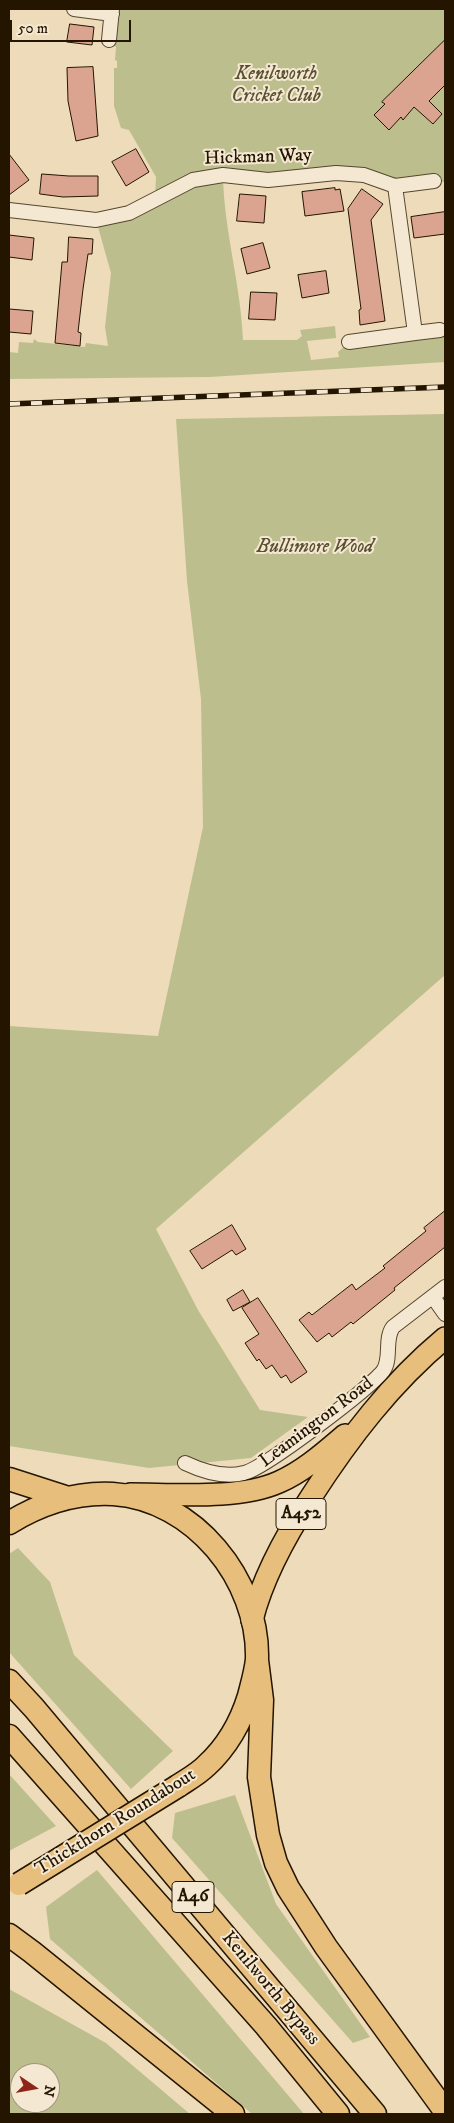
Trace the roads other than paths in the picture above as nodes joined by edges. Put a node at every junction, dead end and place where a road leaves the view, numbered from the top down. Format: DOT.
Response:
graph roads {
  1 [pos="74,9"];
  2 [pos="112,11"];
  3 [pos="110,40"];
  4 [pos="434,181"];
  5 [pos="395,186"];
  6 [pos="9,210"];
  7 [pos="440,330"];
  8 [pos="415,333"];
  9 [pos="348,342"];
  10 [pos="445,1287"];
  11 [pos="432,1297"];
  12 [pos="445,1314"];
  13 [pos="445,1338"];
  14 [pos="367,1417"];
  15 [pos="185,1463"];
  16 [pos="9,1479"];
  17 [pos="113,1494"];
  18 [pos="68,1498"];
  19 [pos="9,1523"];
  20 [pos="252,1620"];
  21 [pos="257,1660"];
  22 [pos="9,1681"];
  23 [pos="9,1736"];
  24 [pos="14,1887"];
  25 [pos="9,1935"];
  26 [pos="445,2111"];
  27 [pos="233,2114"];
  28 [pos="338,2114"];
  29 [pos="376,2114"];
  1 -- 2 [label="street"];
  2 -- 3 [label="street"];
  4 -- 5 [label="street, Hickman Way"];
  5 -- 6 [label="street, Hickman Way"];
  5 -- 8 [label="street"];
  7 -- 8 [label="street"];
  8 -- 9 [label="street"];
  10 -- 11 [label="street, Leamington Road"];
  11 -- 12 [label="street"];
  11 -- 15 [label="street, Leamington Road"];
  13 -- 14 [label="main road, Leamington Road / A452"];
  14 -- 17 [label="main road, Leamington Road / A452"];
  14 -- 20 [label="main road, Leamington Road / A452"];
  16 -- 18 [label="highway"];
  17 -- 18 [label="highway, Thickthorn Roundabout"];
  17 -- 20 [label="highway, Thickthorn Roundabout"];
  18 -- 19 [label="highway, Thickthorn Roundabout"];
  20 -- 21 [label="highway, Thickthorn Roundabout"];
  21 -- 24 [label="highway, Thickthorn Roundabout, bridge"];
  21 -- 26 [label="highway"];
  22 -- 29 [label="highway, Kenilworth Bypass / A46"];
  23 -- 28 [label="highway, Kenilworth Bypass / A46"];
  25 -- 27 [label="highway"];
}
